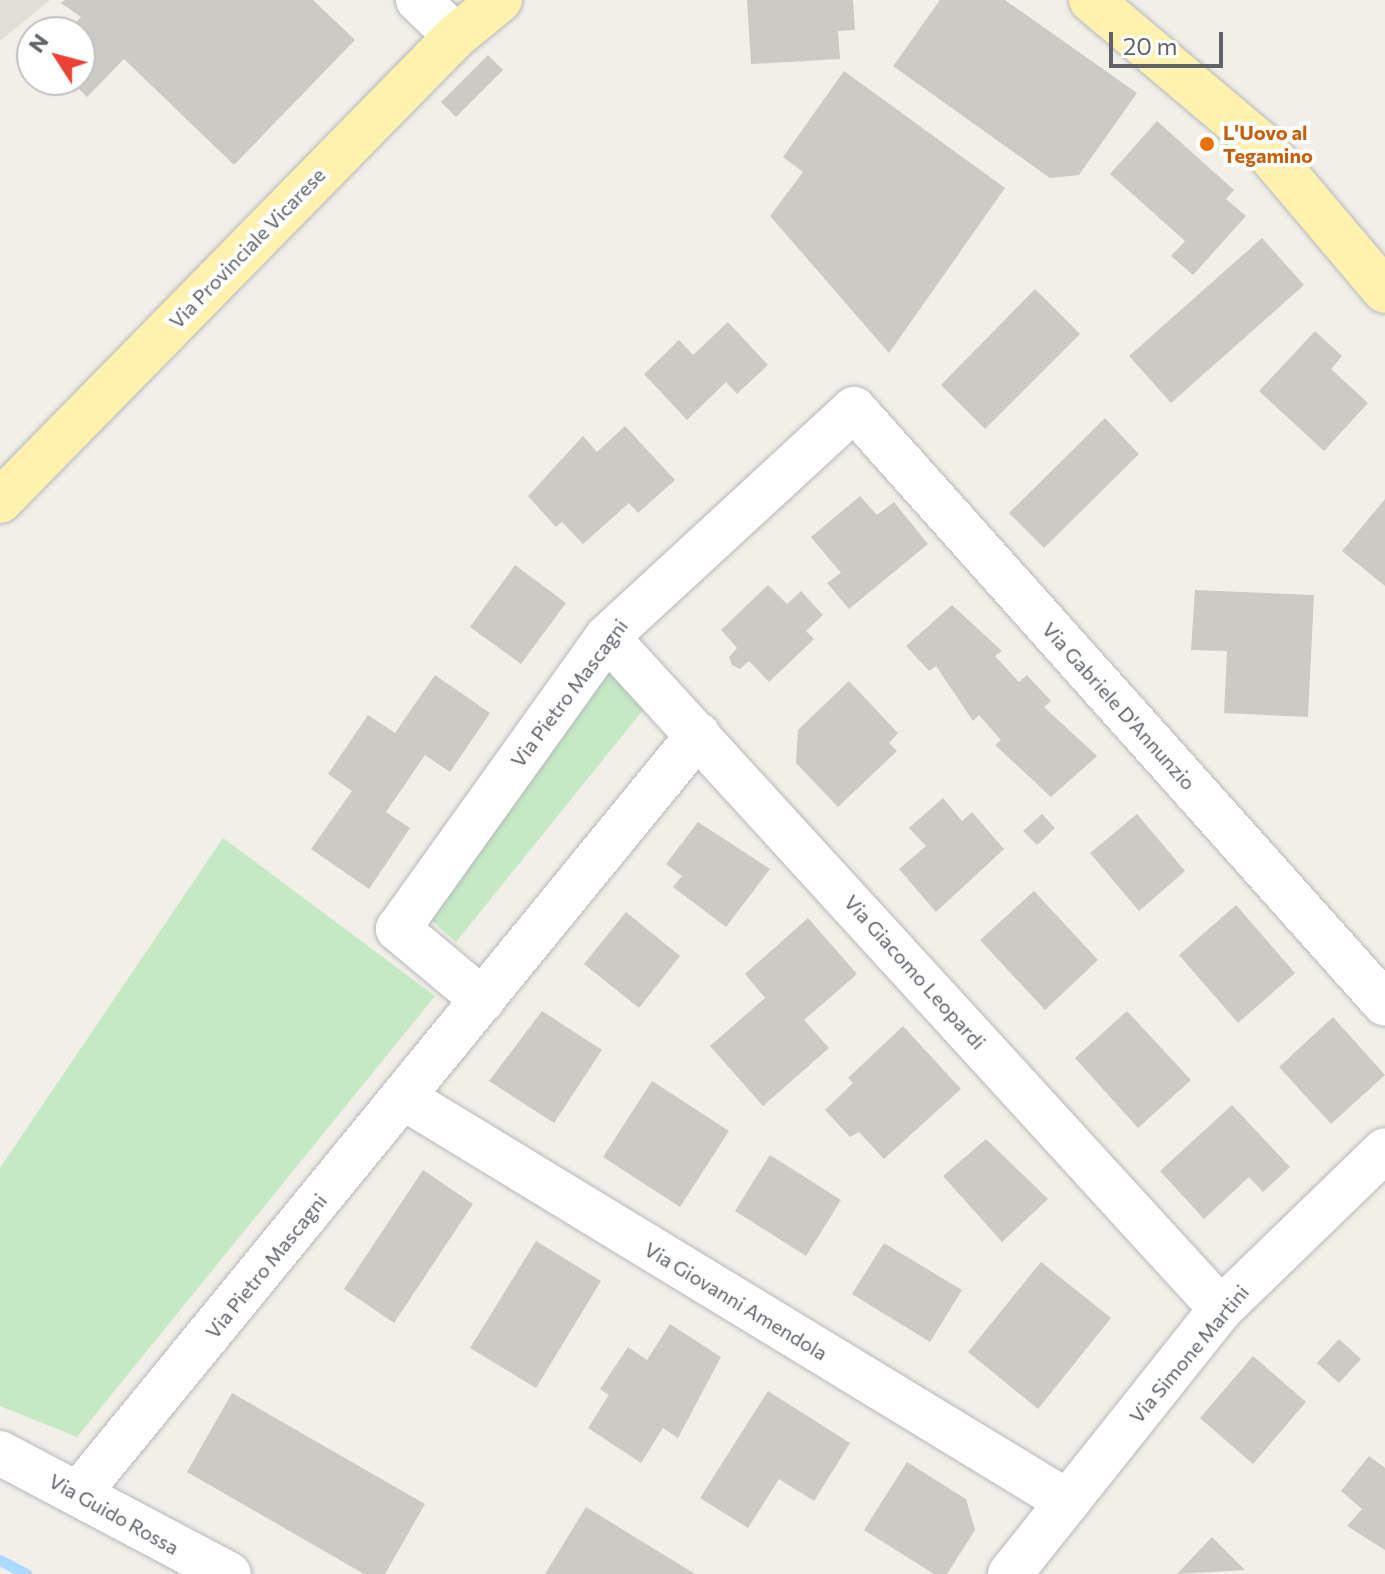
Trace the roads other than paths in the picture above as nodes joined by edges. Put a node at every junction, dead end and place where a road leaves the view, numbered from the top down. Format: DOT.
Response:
graph roads {
  1 [pos="418,0"];
  2 [pos="500,0"];
  3 [pos="1091,0"];
  4 [pos="456,36"];
  5 [pos="1385,291"];
  6 [pos="854,409"];
  7 [pos="0,501"];
  8 [pos="607,637"];
  9 [pos="698,735"];
  10 [pos="483,1000"];
  11 [pos="1385,1004"];
  12 [pos="404,1098"];
  13 [pos="1385,1150"];
  14 [pos="1221,1309"];
  15 [pos="0,1453"];
  16 [pos="79,1493"];
  17 [pos="1068,1502"];
  18 [pos="229,1574"];
  19 [pos="1010,1574"];
  1 -- 4 [label="street"];
  2 -- 4 [label="main road, Via Provinciale Vicarese"];
  3 -- 5 [label="main road"];
  4 -- 7 [label="main road, Via Provinciale Vicarese"];
  6 -- 8 [label="street, Via Pietro Mascagni"];
  6 -- 11 [label="street, Via Gabriele D'Annunzio"];
  8 -- 9 [label="street, Via Giacomo Leopardi"];
  8 -- 10 [label="street, Via Pietro Mascagni"];
  9 -- 10 [label="street, Via Pietro Mascagni"];
  9 -- 14 [label="street, Via Giacomo Leopardi"];
  10 -- 12 [label="street, Via Pietro Mascagni"];
  12 -- 16 [label="street, Via Pietro Mascagni"];
  12 -- 17 [label="street, Via Giovanni Amendola"];
  13 -- 14 [label="street, Via Simone Martini"];
  14 -- 17 [label="street, Via Simone Martini"];
  15 -- 16 [label="street, Via Guido Rossa"];
  16 -- 18 [label="street, Via Guido Rossa"];
  17 -- 19 [label="street, Via Simone Martini"];
}
